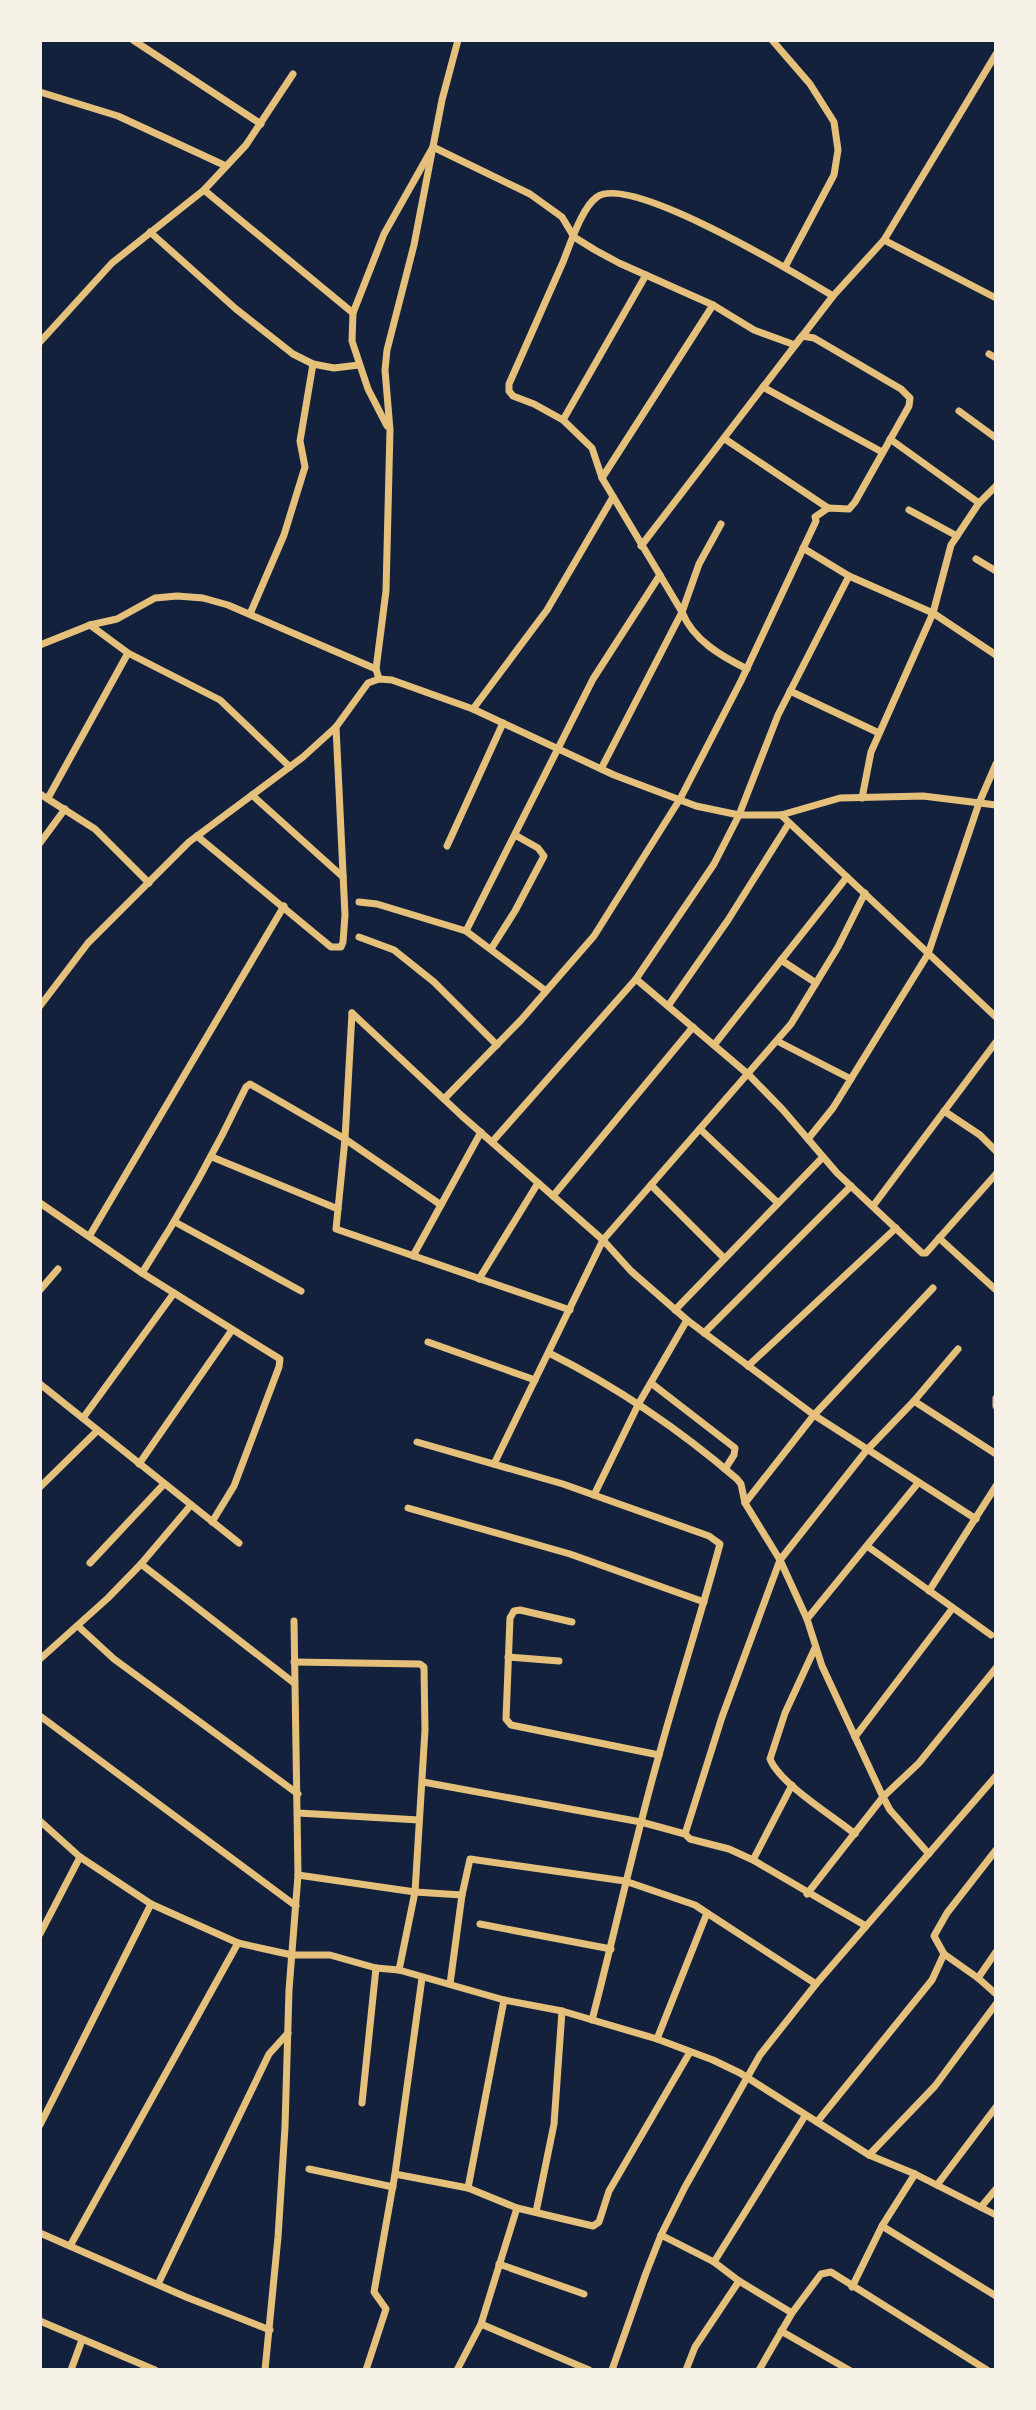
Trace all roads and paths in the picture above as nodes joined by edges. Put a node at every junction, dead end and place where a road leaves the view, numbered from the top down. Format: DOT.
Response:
graph roads {
  1 [pos="133,40"];
  2 [pos="458,40"];
  3 [pos="772,40"];
  4 [pos="996,54"];
  5 [pos="293,74"];
  6 [pos="40,92"];
  7 [pos="261,124"];
  8 [pos="433,146"];
  9 [pos="226,166"];
  10 [pos="204,190"];
  11 [pos="150,232"];
  12 [pos="574,236"];
  13 [pos="884,240"];
  14 [pos="785,267"];
  15 [pos="646,275"];
  16 [pos="833,296"];
  17 [pos="996,299"];
  18 [pos="713,305"];
  19 [pos="354,313"];
  20 [pos="41,339"];
  21 [pos="795,345"];
  22 [pos="313,364"];
  23 [pos="359,365"];
  24 [pos="763,387"];
  25 [pos="959,411"];
  26 [pos="563,420"];
  27 [pos="390,430"];
  28 [pos="996,438"];
  29 [pos="724,439"];
  30 [pos="890,439"];
  31 [pos="882,452"];
  32 [pos="602,478"];
  33 [pos="996,486"];
  34 [pos="613,497"];
  35 [pos="979,503"];
  36 [pos="828,508"];
  37 [pos="909,510"];
  38 [pos="721,524"];
  39 [pos="957,536"];
  40 [pos="641,545"];
  41 [pos="803,548"];
  42 [pos="975,559"];
  43 [pos="996,571"];
  44 [pos="660,575"];
  45 [pos="849,576"];
  46 [pos="682,612"];
  47 [pos="933,613"];
  48 [pos="250,614"];
  49 [pos="90,625"];
  50 [pos="40,645"];
  51 [pos="128,653"];
  52 [pos="996,655"];
  53 [pos="376,669"];
  54 [pos="747,669"];
  55 [pos="379,679"];
  56 [pos="790,691"];
  57 [pos="473,709"];
  58 [pos="503,723"];
  59 [pos="336,727"];
  60 [pos="879,733"];
  61 [pos="558,748"];
  62 [pos="996,764"];
  63 [pos="290,766"];
  64 [pos="601,768"];
  65 [pos="40,794"];
  66 [pos="253,795"];
  67 [pos="862,798"];
  68 [pos="48,799"];
  69 [pos="680,799"];
  70 [pos="979,803"];
  71 [pos="996,805"];
  72 [pos="65,809"];
  73 [pos="739,816"];
  74 [pos="781,816"];
  75 [pos="789,823"];
  76 [pos="515,835"];
  77 [pos="197,836"];
  78 [pos="40,843"];
  79 [pos="447,846"];
  80 [pos="343,877"];
  81 [pos="847,877"];
  82 [pos="149,883"];
  83 [pos="865,893"];
  84 [pos="359,902"];
  85 [pos="284,906"];
  86 [pos="466,931"];
  87 [pos="359,937"];
  88 [pos="491,949"];
  89 [pos="928,954"];
  90 [pos="781,960"];
  91 [pos="636,979"];
  92 [pos="816,983"];
  93 [pos="546,991"];
  94 [pos="40,1006"];
  95 [pos="668,1006"];
  96 [pos="996,1017"];
  97 [pos="693,1027"];
  98 [pos="777,1041"];
  99 [pos="996,1042"];
  100 [pos="497,1045"];
  101 [pos="714,1045"];
  102 [pos="749,1075"];
  103 [pos="851,1079"];
  104 [pos="445,1098"];
  105 [pos="944,1111"];
  106 [pos="700,1129"];
  107 [pos="481,1132"];
  108 [pos="345,1139"];
  109 [pos="808,1139"];
  110 [pos="492,1142"];
  111 [pos="996,1151"];
  112 [pos="212,1157"];
  113 [pos="823,1157"];
  114 [pos="996,1174"];
  115 [pos="538,1183"];
  116 [pos="651,1185"];
  117 [pos="851,1186"];
  118 [pos="554,1196"];
  119 [pos="40,1203"];
  120 [pos="778,1203"];
  121 [pos="441,1205"];
  122 [pos="873,1206"];
  123 [pos="338,1209"];
  124 [pos="175,1222"];
  125 [pos="896,1228"];
  126 [pos="90,1235"];
  127 [pos="939,1238"];
  128 [pos="603,1240"];
  129 [pos="414,1256"];
  130 [pos="724,1258"];
  131 [pos="58,1269"];
  132 [pos="142,1273"];
  133 [pos="479,1279"];
  134 [pos="933,1288"];
  135 [pos="40,1290"];
  136 [pos="996,1290"];
  137 [pos="301,1291"];
  138 [pos="174,1293"];
  139 [pos="569,1310"];
  140 [pos="675,1310"];
  141 [pos="687,1320"];
  142 [pos="232,1330"];
  143 [pos="704,1333"];
  144 [pos="428,1342"];
  145 [pos="958,1349"];
  146 [pos="549,1353"];
  147 [pos="748,1366"];
  148 [pos="535,1380"];
  149 [pos="651,1383"];
  150 [pos="40,1384"];
  151 [pos="996,1398"];
  152 [pos="914,1401"];
  153 [pos="639,1403"];
  154 [pos="996,1406"];
  155 [pos="814,1415"];
  156 [pos="82,1419"];
  157 [pos="97,1431"];
  158 [pos="417,1442"];
  159 [pos="866,1451"];
  160 [pos="996,1454"];
  161 [pos="139,1464"];
  162 [pos="494,1464"];
  163 [pos="725,1469"];
  164 [pos="918,1483"];
  165 [pos="164,1484"];
  166 [pos="996,1486"];
  167 [pos="40,1487"];
  168 [pos="594,1495"];
  169 [pos="745,1503"];
  170 [pos="191,1505"];
  171 [pos="408,1508"];
  172 [pos="976,1519"];
  173 [pos="212,1522"];
  174 [pos="239,1543"];
  175 [pos="867,1546"];
  176 [pos="780,1560"];
  177 [pos="90,1563"];
  178 [pos="141,1564"];
  179 [pos="929,1591"];
  180 [pos="704,1602"];
  181 [pos="952,1609"];
  182 [pos="807,1619"];
  183 [pos="294,1621"];
  184 [pos="572,1622"];
  185 [pos="78,1626"];
  186 [pos="991,1635"];
  187 [pos="815,1648"];
  188 [pos="508,1657"];
  189 [pos="40,1659"];
  190 [pos="559,1661"];
  191 [pos="294,1662"];
  192 [pos="996,1668"];
  193 [pos="294,1683"];
  194 [pos="40,1716"];
  195 [pos="855,1737"];
  196 [pos="659,1755"];
  197 [pos="996,1776"];
  198 [pos="423,1782"];
  199 [pos="792,1785"];
  200 [pos="298,1794"];
  201 [pos="883,1797"];
  202 [pos="298,1813"];
  203 [pos="419,1820"];
  204 [pos="40,1821"];
  205 [pos="641,1822"];
  206 [pos="685,1834"];
  207 [pos="855,1834"];
  208 [pos="996,1850"];
  209 [pos="929,1854"];
  210 [pos="80,1857"];
  211 [pos="753,1860"];
  212 [pos="298,1875"];
  213 [pos="625,1881"];
  214 [pos="415,1892"];
  215 [pos="807,1894"];
  216 [pos="462,1895"];
  217 [pos="150,1904"];
  218 [pos="296,1906"];
  219 [pos="707,1913"];
  220 [pos="480,1924"];
  221 [pos="866,1926"];
  222 [pos="41,1929"];
  223 [pos="238,1943"];
  224 [pos="611,1949"];
  225 [pos="996,1952"];
  226 [pos="944,1954"];
  227 [pos="292,1955"];
  228 [pos="376,1968"];
  229 [pos="399,1970"];
  230 [pos="422,1978"];
  231 [pos="978,1978"];
  232 [pos="450,1984"];
  233 [pos="816,1984"];
  234 [pos="996,1994"];
  235 [pos="504,2000"];
  236 [pos="996,2004"];
  237 [pos="562,2011"];
  238 [pos="592,2020"];
  239 [pos="288,2033"];
  240 [pos="657,2039"];
  241 [pos="690,2052"];
  242 [pos="746,2077"];
  243 [pos="362,2103"];
  244 [pos="996,2107"];
  245 [pos="805,2116"];
  246 [pos="817,2122"];
  247 [pos="40,2125"];
  248 [pos="869,2155"];
  249 [pos="309,2169"];
  250 [pos="395,2174"];
  251 [pos="915,2174"];
  252 [pos="937,2185"];
  253 [pos="393,2187"];
  254 [pos="468,2188"];
  255 [pos="996,2189"];
  256 [pos="981,2207"];
  257 [pos="517,2208"];
  258 [pos="536,2212"];
  259 [pos="996,2215"];
  260 [pos="882,2226"];
  261 [pos="40,2233"];
  262 [pos="661,2235"];
  263 [pos="70,2246"];
  264 [pos="714,2262"];
  265 [pos="499,2264"];
  266 [pos="739,2281"];
  267 [pos="158,2284"];
  268 [pos="852,2287"];
  269 [pos="584,2294"];
  270 [pos="996,2296"];
  271 [pos="792,2313"];
  272 [pos="40,2321"];
  273 [pos="481,2324"];
  274 [pos="270,2330"];
  275 [pos="780,2331"];
  276 [pos="82,2340"];
  277 [pos="71,2370"];
  278 [pos="155,2370"];
  279 [pos="265,2370"];
  280 [pos="366,2370"];
  281 [pos="457,2370"];
  282 [pos="589,2370"];
  283 [pos="612,2370"];
  284 [pos="686,2370"];
  285 [pos="759,2370"];
  286 [pos="849,2370"];
  287 [pos="987,2370"];
  1 -- 7 [label="street"];
  2 -- 8 [label="street"];
  3 -- 14 [label="street"];
  4 -- 13 [label="street"];
  5 -- 7 [label="street"];
  6 -- 9 [label="street"];
  7 -- 9 [label="street"];
  8 -- 12 [label="street"];
  8 -- 19 [label="street"];
  8 -- 27 [label="street"];
  9 -- 10 [label="street"];
  10 -- 11 [label="street"];
  10 -- 19 [label="street"];
  11 -- 20 [label="street"];
  11 -- 22 [label="street"];
  12 -- 14 [label="street"];
  12 -- 15 [label="street"];
  12 -- 26 [label="street"];
  13 -- 16 [label="street"];
  13 -- 17 [label="street"];
  14 -- 16 [label="street"];
  15 -- 18 [label="street"];
  15 -- 26 [label="street"];
  16 -- 21 [label="street"];
  18 -- 21 [label="street"];
  18 -- 32 [label="street"];
  19 -- 23 [label="street"];
  21 -- 24 [label="street"];
  21 -- 30 [label="street"];
  22 -- 23 [label="street"];
  22 -- 48 [label="street"];
  23 -- 27 [label="street"];
  24 -- 29 [label="street"];
  24 -- 31 [label="street"];
  25 -- 28 [label="street"];
  26 -- 32 [label="street"];
  27 -- 53 [label="street"];
  29 -- 36 [label="street"];
  29 -- 40 [label="street"];
  30 -- 31 [label="street"];
  30 -- 35 [label="street"];
  31 -- 36 [label="street"];
  32 -- 34 [label="street"];
  33 -- 35 [label="street"];
  34 -- 40 [label="street"];
  34 -- 57 [label="street"];
  35 -- 39 [label="street"];
  36 -- 41 [label="street"];
  37 -- 39 [label="street"];
  38 -- 46 [label="street"];
  39 -- 47 [label="street"];
  40 -- 44 [label="street"];
  41 -- 45 [label="street"];
  41 -- 54 [label="street"];
  42 -- 43 [label="street"];
  44 -- 46 [label="street"];
  44 -- 61 [label="street"];
  45 -- 47 [label="street"];
  45 -- 56 [label="street"];
  46 -- 54 [label="street"];
  46 -- 64 [label="street"];
  47 -- 52 [label="street"];
  47 -- 60 [label="street"];
  48 -- 49 [label="street"];
  48 -- 53 [label="street"];
  49 -- 50 [label="street"];
  49 -- 51 [label="street"];
  51 -- 63 [label="street"];
  51 -- 68 [label="street"];
  53 -- 55 [label="street"];
  54 -- 69 [label="street"];
  55 -- 57 [label="street"];
  55 -- 59 [label="street"];
  56 -- 60 [label="street"];
  56 -- 73 [label="street"];
  57 -- 58 [label="street"];
  58 -- 61 [label="street"];
  58 -- 79 [label="street"];
  59 -- 63 [label="street"];
  59 -- 80 [label="street"];
  60 -- 67 [label="street"];
  61 -- 64 [label="street"];
  61 -- 76 [label="street"];
  62 -- 70 [label="street"];
  63 -- 66 [label="street"];
  64 -- 69 [label="street"];
  65 -- 68 [label="street"];
  66 -- 77 [label="street"];
  66 -- 80 [label="street"];
  67 -- 70 [label="street"];
  67 -- 74 [label="street"];
  68 -- 72 [label="street"];
  69 -- 73 [label="street"];
  69 -- 93 [label="street"];
  70 -- 71 [label="street"];
  70 -- 89 [label="street"];
  72 -- 78 [label="street"];
  72 -- 82 [label="street"];
  73 -- 74 [label="street"];
  73 -- 91 [label="street"];
  74 -- 75 [label="street"];
  75 -- 81 [label="street"];
  75 -- 95 [label="street"];
  76 -- 86 [label="street"];
  76 -- 88 [label="street"];
  77 -- 82 [label="street"];
  77 -- 85 [label="street"];
  80 -- 85 [label="street"];
  81 -- 83 [label="street"];
  81 -- 90 [label="street"];
  82 -- 94 [label="street"];
  83 -- 89 [label="street"];
  83 -- 92 [label="street"];
  84 -- 86 [label="street"];
  85 -- 126 [label="street"];
  86 -- 88 [label="street"];
  87 -- 100 [label="street"];
  88 -- 93 [label="street"];
  89 -- 96 [label="street"];
  89 -- 103 [label="street"];
  90 -- 92 [label="street"];
  90 -- 101 [label="street"];
  91 -- 95 [label="street"];
  91 -- 110 [label="street"];
  92 -- 98 [label="street"];
  93 -- 100 [label="street"];
  95 -- 97 [label="street"];
  97 -- 101 [label="street"];
  97 -- 118 [label="street"];
  98 -- 102 [label="street"];
  98 -- 103 [label="street"];
  99 -- 105 [label="street"];
  100 -- 104 [label="street"];
  101 -- 102 [label="street"];
  102 -- 106 [label="street"];
  102 -- 109 [label="street"];
  103 -- 109 [label="street"];
  104 -- 107 [label="street"];
  104 -- 108 [label="street"];
  105 -- 111 [label="street"];
  105 -- 122 [label="street"];
  106 -- 116 [label="street"];
  106 -- 120 [label="street"];
  107 -- 110 [label="street"];
  107 -- 121 [label="street"];
  108 -- 112 [label="street"];
  108 -- 121 [label="street"];
  108 -- 123 [label="street"];
  109 -- 113 [label="street"];
  110 -- 115 [label="street"];
  112 -- 123 [label="street"];
  112 -- 124 [label="street"];
  113 -- 117 [label="street"];
  113 -- 120 [label="street"];
  114 -- 127 [label="street"];
  115 -- 118 [label="street"];
  115 -- 133 [label="street"];
  116 -- 128 [label="street"];
  116 -- 130 [label="street"];
  117 -- 122 [label="street"];
  117 -- 143 [label="street"];
  118 -- 128 [label="street"];
  119 -- 126 [label="street"];
  120 -- 130 [label="street"];
  121 -- 129 [label="street"];
  122 -- 125 [label="street"];
  123 -- 129 [label="street"];
  124 -- 132 [label="street"];
  124 -- 137 [label="street"];
  125 -- 127 [label="street"];
  125 -- 147 [label="street"];
  126 -- 132 [label="street"];
  127 -- 136 [label="street"];
  128 -- 139 [label="street"];
  128 -- 140 [label="street"];
  129 -- 133 [label="street"];
  130 -- 140 [label="street"];
  131 -- 135 [label="street"];
  132 -- 138 [label="street"];
  133 -- 139 [label="street"];
  134 -- 155 [label="street"];
  138 -- 142 [label="street"];
  138 -- 156 [label="street"];
  139 -- 146 [label="street"];
  140 -- 141 [label="street"];
  141 -- 143 [label="street"];
  141 -- 149 [label="street"];
  142 -- 161 [label="street"];
  142 -- 173 [label="street"];
  143 -- 147 [label="street"];
  144 -- 148 [label="street"];
  145 -- 152 [label="street"];
  146 -- 148 [label="street"];
  146 -- 153 [label="street"];
  147 -- 155 [label="street"];
  148 -- 162 [label="street"];
  149 -- 153 [label="street"];
  149 -- 163 [label="street"];
  150 -- 156 [label="street"];
  151 -- 154 [label="street"];
  152 -- 159 [label="street"];
  152 -- 160 [label="street"];
  153 -- 163 [label="street"];
  153 -- 168 [label="street"];
  155 -- 159 [label="street"];
  155 -- 169 [label="street"];
  156 -- 157 [label="street"];
  157 -- 161 [label="street"];
  157 -- 167 [label="street"];
  158 -- 162 [label="street"];
  159 -- 164 [label="street"];
  159 -- 176 [label="street"];
  161 -- 165 [label="street"];
  162 -- 168 [label="street"];
  163 -- 169 [label="street"];
  164 -- 172 [label="street"];
  164 -- 175 [label="street"];
  165 -- 170 [label="street"];
  165 -- 177 [label="street"];
  166 -- 172 [label="street"];
  168 -- 180 [label="street"];
  169 -- 176 [label="street"];
  170 -- 173 [label="street"];
  170 -- 178 [label="street"];
  171 -- 180 [label="street"];
  172 -- 179 [label="street"];
  173 -- 174 [label="street"];
  175 -- 179 [label="street"];
  175 -- 182 [label="street"];
  176 -- 182 [label="street"];
  176 -- 206 [label="street"];
  178 -- 185 [label="street"];
  178 -- 193 [label="street"];
  179 -- 181 [label="street"];
  180 -- 196 [label="street"];
  181 -- 186 [label="street"];
  181 -- 195 [label="street"];
  182 -- 187 [label="street"];
  183 -- 191 [label="street"];
  184 -- 188 [label="street"];
  185 -- 189 [label="street"];
  185 -- 200 [label="street"];
  187 -- 195 [label="street"];
  187 -- 199 [label="street"];
  188 -- 190 [label="street"];
  188 -- 196 [label="street"];
  191 -- 193 [label="street"];
  191 -- 198 [label="street"];
  192 -- 201 [label="street"];
  193 -- 200 [label="street"];
  194 -- 218 [label="street"];
  195 -- 201 [label="street"];
  196 -- 205 [label="street"];
  197 -- 209 [label="street"];
  198 -- 203 [label="street"];
  198 -- 205 [label="street"];
  199 -- 207 [label="street"];
  199 -- 211 [label="street"];
  200 -- 202 [label="street"];
  201 -- 207 [label="street"];
  201 -- 209 [label="street"];
  202 -- 203 [label="street"];
  202 -- 212 [label="street"];
  203 -- 214 [label="street"];
  204 -- 210 [label="street"];
  205 -- 206 [label="street"];
  205 -- 213 [label="street"];
  206 -- 211 [label="street"];
  207 -- 215 [label="street"];
  208 -- 226 [label="street"];
  209 -- 221 [label="street"];
  210 -- 217 [label="street"];
  210 -- 222 [label="street"];
  211 -- 215 [label="street"];
  212 -- 214 [label="street"];
  212 -- 218 [label="street"];
  213 -- 216 [label="street"];
  213 -- 219 [label="street"];
  213 -- 224 [label="street"];
  214 -- 216 [label="street"];
  214 -- 229 [label="street"];
  215 -- 221 [label="street"];
  216 -- 232 [label="street"];
  217 -- 223 [label="street"];
  217 -- 247 [label="street"];
  218 -- 227 [label="street"];
  219 -- 233 [label="street"];
  219 -- 240 [label="street"];
  220 -- 224 [label="street"];
  221 -- 233 [label="street"];
  223 -- 227 [label="street"];
  223 -- 263 [label="street"];
  224 -- 238 [label="street"];
  225 -- 231 [label="street"];
  226 -- 231 [label="street"];
  226 -- 246 [label="street"];
  227 -- 228 [label="street"];
  227 -- 239 [label="street"];
  228 -- 229 [label="street"];
  228 -- 243 [label="street"];
  229 -- 230 [label="street"];
  230 -- 232 [label="street"];
  230 -- 250 [label="street"];
  231 -- 234 [label="street"];
  232 -- 235 [label="street"];
  233 -- 242 [label="street"];
  235 -- 237 [label="street"];
  235 -- 254 [label="street"];
  236 -- 248 [label="street"];
  237 -- 238 [label="street"];
  237 -- 258 [label="street"];
  238 -- 240 [label="street"];
  239 -- 267 [label="street"];
  239 -- 274 [label="street"];
  240 -- 241 [label="street"];
  241 -- 242 [label="street"];
  241 -- 258 [label="street"];
  242 -- 245 [label="street"];
  242 -- 262 [label="street"];
  244 -- 252 [label="street"];
  245 -- 246 [label="street"];
  245 -- 264 [label="street"];
  246 -- 248 [label="street"];
  248 -- 251 [label="street"];
  249 -- 253 [label="street"];
  250 -- 253 [label="street"];
  250 -- 254 [label="street"];
  251 -- 252 [label="street"];
  251 -- 260 [label="street"];
  252 -- 256 [label="street"];
  253 -- 280 [label="street"];
  254 -- 257 [label="street"];
  255 -- 256 [label="street"];
  256 -- 259 [label="street"];
  257 -- 258 [label="street"];
  257 -- 265 [label="street"];
  260 -- 268 [label="street"];
  260 -- 270 [label="street"];
  261 -- 263 [label="street"];
  262 -- 264 [label="street"];
  262 -- 283 [label="street"];
  263 -- 267 [label="street"];
  264 -- 266 [label="street"];
  265 -- 269 [label="street"];
  265 -- 273 [label="street"];
  266 -- 271 [label="street"];
  266 -- 284 [label="street"];
  267 -- 274 [label="street"];
  268 -- 271 [label="street"];
  268 -- 287 [label="street"];
  271 -- 275 [label="street"];
  272 -- 276 [label="street"];
  273 -- 281 [label="street"];
  273 -- 282 [label="street"];
  274 -- 279 [label="street"];
  275 -- 285 [label="street"];
  275 -- 286 [label="street"];
  276 -- 277 [label="street"];
  276 -- 278 [label="street"];
}
